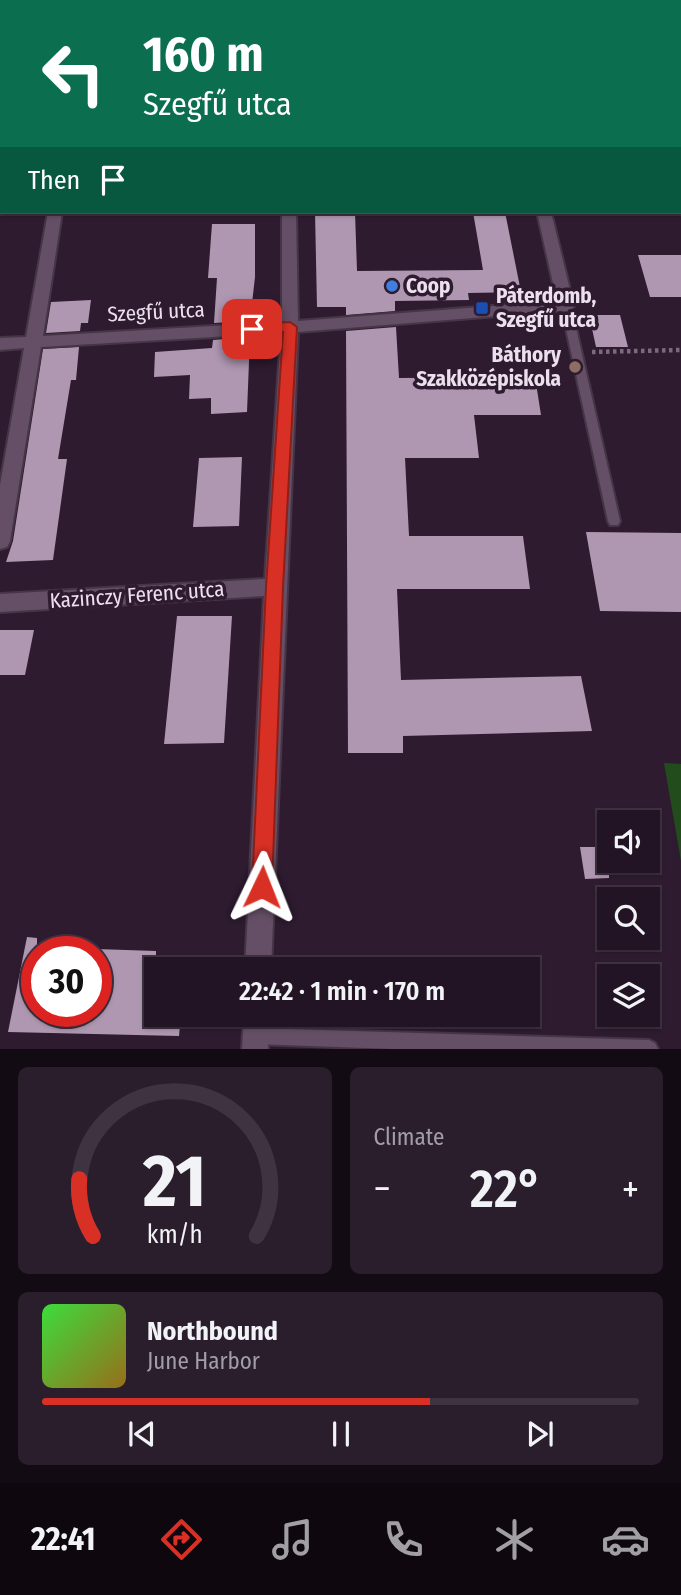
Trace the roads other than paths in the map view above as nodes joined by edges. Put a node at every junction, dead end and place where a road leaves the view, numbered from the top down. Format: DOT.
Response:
graph roads {
  1 [pos="55,214"];
  2 [pos="289,214"];
  3 [pos="544,214"];
  4 [pos="566,306"];
  5 [pos="290,327"];
  6 [pos="33,342"];
  7 [pos="0,344"];
  8 [pos="577,352"];
  9 [pos="614,521"];
  10 [pos="0,541"];
  11 [pos="275,587"];
  12 [pos="0,603"];
  13 [pos="259,957"];
  14 [pos="256,1033"];
  15 [pos="649,1049"];
  1 -- 6 [label="street"];
  2 -- 5 [label="street"];
  3 -- 4 [label="street"];
  4 -- 5 [label="street, Szegfű utca"];
  4 -- 8 [label="lane"];
  5 -- 6 [label="street, Szegfű utca"];
  5 -- 11 [label="street"];
  6 -- 7 [label="street, Szegfű utca"];
  6 -- 10 [label="street"];
  8 -- 9 [label="lane"];
  11 -- 12 [label="street, Kazinczy Ferenc utca"];
  11 -- 13 [label="street"];
  14 -- 15 [label="lane"];
}
